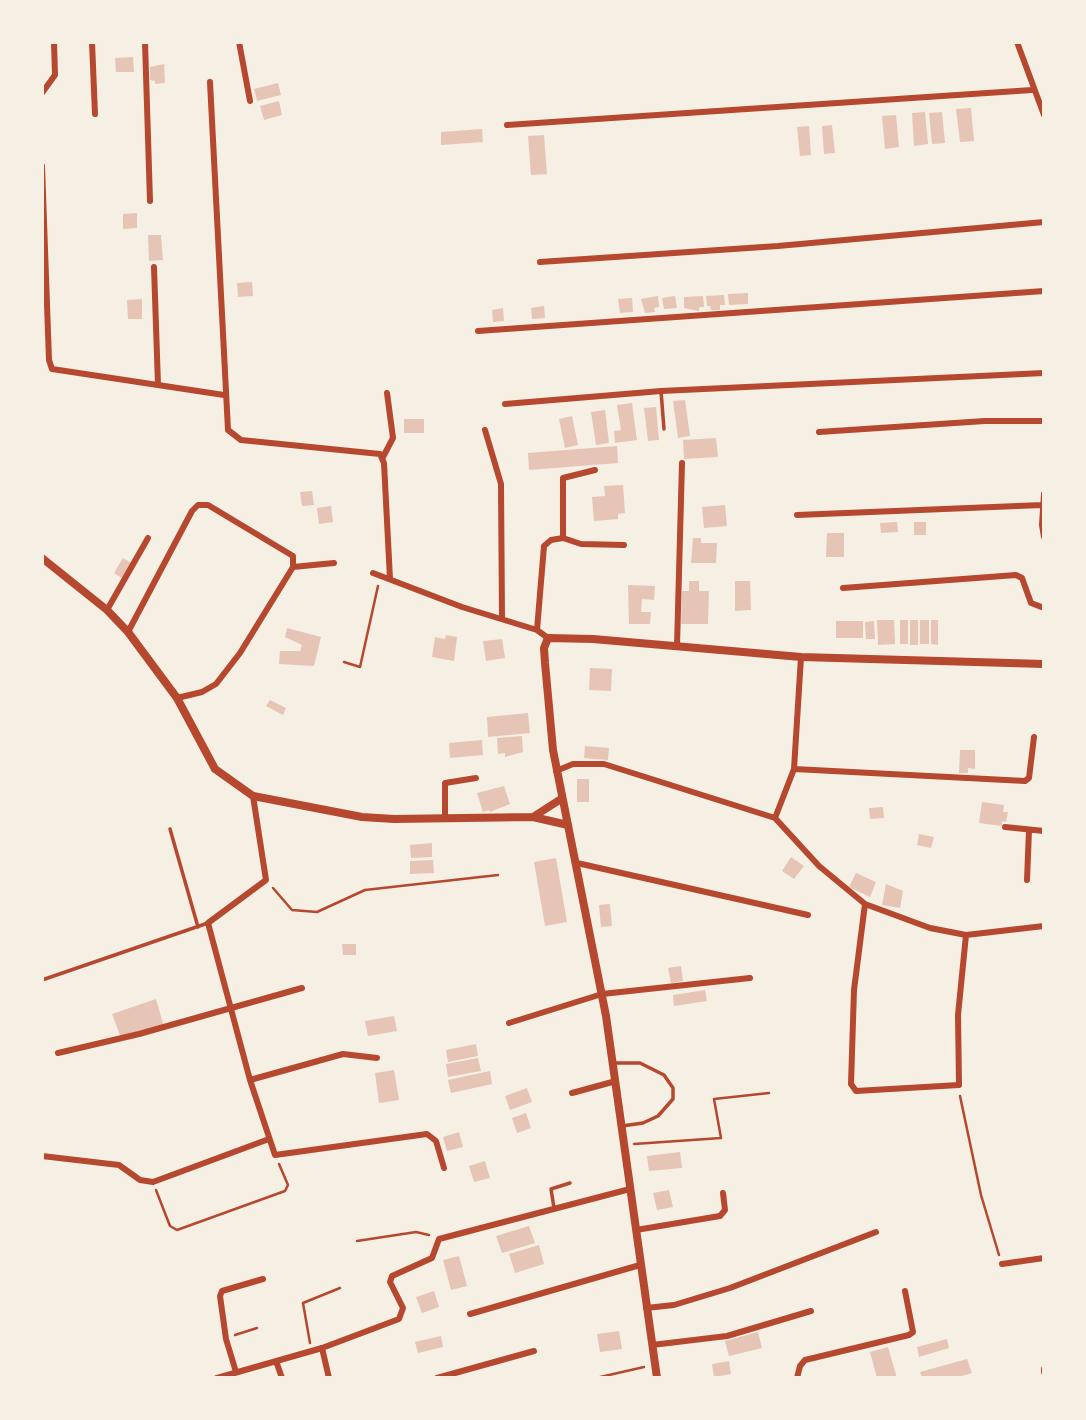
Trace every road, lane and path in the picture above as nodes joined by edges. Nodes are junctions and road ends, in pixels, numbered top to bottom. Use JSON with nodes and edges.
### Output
{"nodes":[{"id":1,"x":54,"y":42,"type":"edge"},
{"id":2,"x":92,"y":42,"type":"edge"},
{"id":3,"x":145,"y":42,"type":"edge"},
{"id":4,"x":239,"y":42,"type":"edge"},
{"id":5,"x":1017,"y":42,"type":"edge"},
{"id":6,"x":210,"y":82,"type":"dead end"},
{"id":7,"x":1032,"y":90,"type":"junction"},
{"id":8,"x":42,"y":93,"type":"edge"},
{"id":9,"x":1040,"y":99,"type":"edge"},
{"id":10,"x":250,"y":101,"type":"dead end"},
{"id":11,"x":95,"y":114,"type":"dead end"},
{"id":12,"x":1044,"y":115,"type":"edge"},
{"id":13,"x":507,"y":125,"type":"dead end"},
{"id":14,"x":42,"y":166,"type":"edge"},
{"id":15,"x":150,"y":201,"type":"dead end"},
{"id":16,"x":1044,"y":222,"type":"edge"},
{"id":17,"x":540,"y":262,"type":"dead end"},
{"id":18,"x":154,"y":267,"type":"dead end"},
{"id":19,"x":1044,"y":291,"type":"edge"},
{"id":20,"x":478,"y":331,"type":"dead end"},
{"id":21,"x":1044,"y":373,"type":"edge"},
{"id":22,"x":158,"y":385,"type":"junction"},
{"id":23,"x":662,"y":391,"type":"junction"},
{"id":24,"x":387,"y":393,"type":"dead end"},
{"id":25,"x":224,"y":395,"type":"junction"},
{"id":26,"x":505,"y":404,"type":"dead end"},
{"id":27,"x":1044,"y":421,"type":"edge"},
{"id":28,"x":664,"y":429,"type":"dead end"},
{"id":29,"x":485,"y":430,"type":"dead end"},
{"id":30,"x":819,"y":432,"type":"dead end"},
{"id":31,"x":383,"y":457,"type":"junction"},
{"id":32,"x":682,"y":463,"type":"dead end"},
{"id":33,"x":595,"y":470,"type":"dead end"},
{"id":34,"x":1044,"y":494,"type":"edge"},
{"id":35,"x":1042,"y":505,"type":"junction"},
{"id":36,"x":797,"y":515,"type":"dead end"},
{"id":37,"x":1044,"y":537,"type":"edge"},
{"id":38,"x":148,"y":538,"type":"dead end"},
{"id":39,"x":563,"y":538,"type":"junction"},
{"id":40,"x":624,"y":545,"type":"dead end"},
{"id":41,"x":42,"y":558,"type":"edge"},
{"id":42,"x":334,"y":563,"type":"dead end"},
{"id":43,"x":293,"y":567,"type":"junction"},
{"id":44,"x":377,"y":575,"type":"joint"},
{"id":45,"x":390,"y":579,"type":"junction"},
{"id":46,"x":843,"y":588,"type":"dead end"},
{"id":47,"x":1044,"y":608,"type":"edge"},
{"id":48,"x":107,"y":610,"type":"junction"},
{"id":49,"x":502,"y":618,"type":"junction"},
{"id":50,"x":537,"y":630,"type":"junction"},
{"id":51,"x":128,"y":632,"type":"junction"},
{"id":52,"x":548,"y":638,"type":"junction"},
{"id":53,"x":677,"y":646,"type":"junction"},
{"id":54,"x":801,"y":657,"type":"junction"},
{"id":55,"x":344,"y":662,"type":"dead end"},
{"id":56,"x":1044,"y":664,"type":"edge"},
{"id":57,"x":177,"y":698,"type":"junction"},
{"id":58,"x":1034,"y":737,"type":"dead end"},
{"id":59,"x":556,"y":769,"type":"junction"},
{"id":60,"x":794,"y":769,"type":"junction"},
{"id":61,"x":476,"y":778,"type":"dead end"},
{"id":62,"x":253,"y":796,"type":"junction"},
{"id":63,"x":561,"y":799,"type":"junction"},
{"id":64,"x":533,"y":817,"type":"junction"},
{"id":65,"x":775,"y":818,"type":"junction"},
{"id":66,"x":445,"y":819,"type":"junction"},
{"id":67,"x":568,"y":825,"type":"junction"},
{"id":68,"x":1004,"y":827,"type":"dead end"},
{"id":69,"x":170,"y":829,"type":"dead end"},
{"id":70,"x":1029,"y":830,"type":"junction"},
{"id":71,"x":1044,"y":831,"type":"edge"},
{"id":72,"x":577,"y":863,"type":"junction"},
{"id":73,"x":498,"y":875,"type":"dead end"},
{"id":74,"x":266,"y":880,"type":"junction"},
{"id":75,"x":1027,"y":880,"type":"dead end"},
{"id":76,"x":865,"y":904,"type":"junction"},
{"id":77,"x":808,"y":915,"type":"dead end"},
{"id":78,"x":208,"y":923,"type":"junction"},
{"id":79,"x":1044,"y":926,"type":"edge"},
{"id":80,"x":198,"y":927,"type":"junction"},
{"id":81,"x":966,"y":935,"type":"junction"},
{"id":82,"x":750,"y":978,"type":"dead end"},
{"id":83,"x":42,"y":981,"type":"edge"},
{"id":84,"x":302,"y":988,"type":"dead end"},
{"id":85,"x":602,"y":994,"type":"junction"},
{"id":86,"x":232,"y":1009,"type":"junction"},
{"id":87,"x":509,"y":1023,"type":"dead end"},
{"id":88,"x":58,"y":1053,"type":"dead end"},
{"id":89,"x":377,"y":1058,"type":"dead end"},
{"id":90,"x":613,"y":1063,"type":"junction"},
{"id":91,"x":250,"y":1080,"type":"junction"},
{"id":92,"x":616,"y":1081,"type":"junction"},
{"id":93,"x":959,"y":1085,"type":"junction"},
{"id":94,"x":572,"y":1093,"type":"dead end"},
{"id":95,"x":769,"y":1093,"type":"dead end"},
{"id":96,"x":621,"y":1126,"type":"junction"},
{"id":97,"x":269,"y":1139,"type":"junction"},
{"id":98,"x":624,"y":1144,"type":"junction"},
{"id":99,"x":275,"y":1155,"type":"junction"},
{"id":100,"x":42,"y":1156,"type":"edge"},
{"id":101,"x":444,"y":1168,"type":"dead end"},
{"id":102,"x":153,"y":1182,"type":"junction"},
{"id":103,"x":570,"y":1183,"type":"dead end"},
{"id":104,"x":630,"y":1189,"type":"junction"},
{"id":105,"x":723,"y":1193,"type":"dead end"},
{"id":106,"x":554,"y":1209,"type":"junction"},
{"id":107,"x":636,"y":1230,"type":"junction"},
{"id":108,"x":876,"y":1232,"type":"dead end"},
{"id":109,"x":439,"y":1239,"type":"junction"},
{"id":110,"x":357,"y":1241,"type":"dead end"},
{"id":111,"x":1044,"y":1258,"type":"edge"},
{"id":112,"x":1002,"y":1264,"type":"joint"},
{"id":113,"x":640,"y":1265,"type":"junction"},
{"id":114,"x":263,"y":1279,"type":"dead end"},
{"id":115,"x":340,"y":1288,"type":"dead end"},
{"id":116,"x":905,"y":1291,"type":"dead end"},
{"id":117,"x":646,"y":1308,"type":"junction"},
{"id":118,"x":811,"y":1311,"type":"dead end"},
{"id":119,"x":470,"y":1314,"type":"dead end"},
{"id":120,"x":257,"y":1328,"type":"dead end"},
{"id":121,"x":226,"y":1339,"type":"junction"},
{"id":122,"x":652,"y":1345,"type":"junction"},
{"id":123,"x":323,"y":1349,"type":"junction"},
{"id":124,"x":312,"y":1351,"type":"junction"},
{"id":125,"x":534,"y":1351,"type":"dead end"},
{"id":126,"x":276,"y":1361,"type":"junction"},
{"id":127,"x":655,"y":1364,"type":"junction"},
{"id":128,"x":236,"y":1372,"type":"junction"},
{"id":129,"x":217,"y":1378,"type":"edge"},
{"id":130,"x":282,"y":1378,"type":"edge"},
{"id":131,"x":330,"y":1378,"type":"edge"},
{"id":132,"x":437,"y":1378,"type":"edge"},
{"id":133,"x":596,"y":1378,"type":"edge"},
{"id":134,"x":657,"y":1378,"type":"edge"},
{"id":135,"x":797,"y":1378,"type":"edge"}],
"edges":[{"from":1,"to":8,"type":"street"},
{"from":2,"to":11,"type":"street"},
{"from":3,"to":15,"type":"street"},
{"from":4,"to":10,"type":"street"},
{"from":5,"to":7,"type":"street"},
{"from":6,"to":25,"type":"street"},
{"from":7,"to":9,"type":"street"},
{"from":7,"to":13,"type":"street"},
{"from":9,"to":12,"type":"street"},
{"from":14,"to":22,"type":"street"},
{"from":16,"to":17,"type":"street"},
{"from":18,"to":22,"type":"street"},
{"from":19,"to":20,"type":"street"},
{"from":21,"to":23,"type":"street"},
{"from":22,"to":25,"type":"street"},
{"from":23,"to":26,"type":"street"},
{"from":23,"to":28,"type":"lane"},
{"from":24,"to":31,"type":"street"},
{"from":25,"to":31,"type":"street"},
{"from":27,"to":30,"type":"street"},
{"from":29,"to":49,"type":"street"},
{"from":31,"to":45,"type":"street"},
{"from":32,"to":53,"type":"street"},
{"from":33,"to":39,"type":"street"},
{"from":34,"to":35,"type":"street"},
{"from":35,"to":36,"type":"street"},
{"from":35,"to":37,"type":"street"},
{"from":38,"to":48,"type":"street"},
{"from":39,"to":40,"type":"street"},
{"from":39,"to":50,"type":"street"},
{"from":41,"to":48,"type":"street"},
{"from":42,"to":43,"type":"street"},
{"from":43,"to":51,"type":"street"},
{"from":43,"to":57,"type":"street"},
{"from":44,"to":45,"type":"street"},
{"from":44,"to":55,"type":"path"},
{"from":45,"to":49,"type":"street"},
{"from":46,"to":47,"type":"street"},
{"from":48,"to":51,"type":"street"},
{"from":49,"to":50,"type":"street"},
{"from":50,"to":52,"type":"street"},
{"from":51,"to":57,"type":"street"},
{"from":52,"to":53,"type":"street"},
{"from":52,"to":59,"type":"street"},
{"from":53,"to":54,"type":"street"},
{"from":54,"to":56,"type":"street"},
{"from":54,"to":60,"type":"street"},
{"from":57,"to":62,"type":"street"},
{"from":58,"to":60,"type":"street"},
{"from":59,"to":63,"type":"street"},
{"from":59,"to":65,"type":"street"},
{"from":60,"to":65,"type":"street"},
{"from":61,"to":66,"type":"street"},
{"from":62,"to":66,"type":"street"},
{"from":62,"to":74,"type":"street"},
{"from":63,"to":64,"type":"street"},
{"from":63,"to":67,"type":"street"},
{"from":64,"to":66,"type":"street"},
{"from":64,"to":67,"type":"street"},
{"from":65,"to":76,"type":"street"},
{"from":67,"to":72,"type":"street"},
{"from":68,"to":70,"type":"street"},
{"from":69,"to":80,"type":"lane"},
{"from":70,"to":71,"type":"street"},
{"from":70,"to":75,"type":"street"},
{"from":72,"to":77,"type":"street"},
{"from":72,"to":85,"type":"street"},
{"from":73,"to":74,"type":"path"},
{"from":74,"to":78,"type":"street"},
{"from":76,"to":81,"type":"street"},
{"from":76,"to":93,"type":"street"},
{"from":78,"to":80,"type":"lane"},
{"from":78,"to":86,"type":"street"},
{"from":79,"to":81,"type":"street"},
{"from":80,"to":83,"type":"lane"},
{"from":81,"to":93,"type":"street"},
{"from":82,"to":85,"type":"street"},
{"from":84,"to":86,"type":"street"},
{"from":85,"to":87,"type":"street"},
{"from":85,"to":90,"type":"street"},
{"from":86,"to":88,"type":"street"},
{"from":86,"to":91,"type":"street"},
{"from":89,"to":91,"type":"street"},
{"from":90,"to":92,"type":"street"},
{"from":90,"to":96,"type":"lane"},
{"from":91,"to":97,"type":"street"},
{"from":92,"to":94,"type":"street"},
{"from":92,"to":96,"type":"street"},
{"from":93,"to":112,"type":"path"},
{"from":95,"to":98,"type":"path"},
{"from":96,"to":98,"type":"street"},
{"from":97,"to":99,"type":"street"},
{"from":97,"to":102,"type":"street"},
{"from":98,"to":104,"type":"street"},
{"from":99,"to":101,"type":"street"},
{"from":99,"to":102,"type":"path"},
{"from":100,"to":102,"type":"street"},
{"from":103,"to":106,"type":"lane"},
{"from":104,"to":106,"type":"street"},
{"from":104,"to":107,"type":"street"},
{"from":105,"to":107,"type":"street"},
{"from":106,"to":109,"type":"street"},
{"from":107,"to":113,"type":"street"},
{"from":108,"to":117,"type":"street"},
{"from":109,"to":110,"type":"path"},
{"from":109,"to":123,"type":"street"},
{"from":111,"to":112,"type":"street"},
{"from":113,"to":117,"type":"street"},
{"from":113,"to":119,"type":"street"},
{"from":114,"to":121,"type":"street"},
{"from":115,"to":124,"type":"path"},
{"from":116,"to":135,"type":"street"},
{"from":117,"to":122,"type":"street"},
{"from":118,"to":122,"type":"street"},
{"from":120,"to":121,"type":"path"},
{"from":121,"to":128,"type":"street"},
{"from":122,"to":127,"type":"street"},
{"from":123,"to":124,"type":"street"},
{"from":123,"to":131,"type":"street"},
{"from":124,"to":126,"type":"street"},
{"from":125,"to":132,"type":"street"},
{"from":126,"to":128,"type":"street"},
{"from":126,"to":130,"type":"street"},
{"from":127,"to":133,"type":"path"},
{"from":127,"to":134,"type":"street"},
{"from":128,"to":129,"type":"street"}]}
